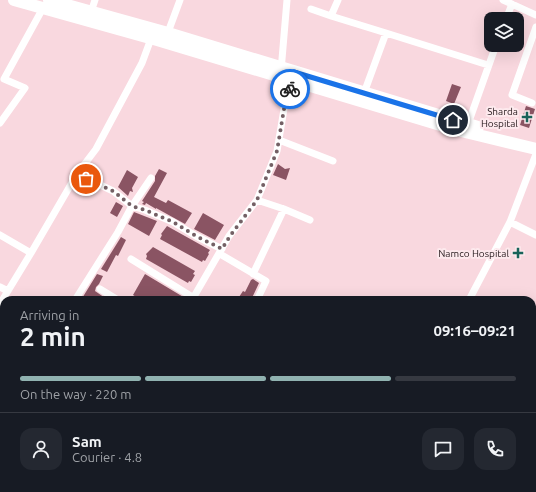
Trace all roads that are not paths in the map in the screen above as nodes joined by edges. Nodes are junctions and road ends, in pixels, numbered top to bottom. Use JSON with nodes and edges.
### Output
{"nodes":[{"id":1,"x":14,"y":0,"type":"edge"},
{"id":2,"x":180,"y":0,"type":"edge"},
{"id":3,"x":287,"y":0,"type":"edge"},
{"id":4,"x":338,"y":0,"type":"edge"},
{"id":5,"x":503,"y":0,"type":"edge"},
{"id":6,"x":46,"y":4,"type":"edge"},
{"id":7,"x":512,"y":4,"type":"junction"},
{"id":8,"x":311,"y":9,"type":"dead end"},
{"id":9,"x":91,"y":11,"type":"edge"},
{"id":10,"x":509,"y":12,"type":"edge"},
{"id":11,"x":536,"y":14,"type":"edge"},
{"id":12,"x":331,"y":16,"type":"junction"},
{"id":13,"x":536,"y":28,"type":"edge"},
{"id":14,"x":153,"y":34,"type":"junction"},
{"id":15,"x":386,"y":34,"type":"junction"},
{"id":16,"x":166,"y":38,"type":"junction"},
{"id":17,"x":493,"y":52,"type":"edge"},
{"id":18,"x":488,"y":65,"type":"junction"},
{"id":19,"x":281,"y":72,"type":"junction"},
{"id":20,"x":293,"y":76,"type":"junction"},
{"id":21,"x":364,"y":93,"type":"junction"},
{"id":22,"x":532,"y":103,"type":"dead end"},
{"id":23,"x":0,"y":123,"type":"edge"},
{"id":24,"x":468,"y":124,"type":"junction"},
{"id":25,"x":496,"y":135,"type":"junction"},
{"id":26,"x":279,"y":140,"type":"junction"},
{"id":27,"x":536,"y":141,"type":"edge"},
{"id":28,"x":536,"y":149,"type":"edge"},
{"id":29,"x":536,"y":154,"type":"edge"},
{"id":30,"x":333,"y":161,"type":"dead end"},
{"id":31,"x":77,"y":174,"type":"junction"},
{"id":32,"x":151,"y":178,"type":"dead end"},
{"id":33,"x":257,"y":200,"type":"junction"},
{"id":34,"x":132,"y":206,"type":"junction"},
{"id":35,"x":284,"y":209,"type":"junction"},
{"id":36,"x":310,"y":220,"type":"dead end"},
{"id":37,"x":510,"y":222,"type":"junction"},
{"id":38,"x":0,"y":235,"type":"edge"},
{"id":39,"x":536,"y":235,"type":"edge"},
{"id":40,"x":221,"y":252,"type":"junction"},
{"id":41,"x":31,"y":253,"type":"junction"},
{"id":42,"x":131,"y":260,"type":"dead end"},
{"id":43,"x":253,"y":274,"type":"junction"},
{"id":44,"x":0,"y":287,"type":"edge"},
{"id":45,"x":100,"y":288,"type":"dead end"},
{"id":46,"x":8,"y":291,"type":"junction"},
{"id":47,"x":5,"y":296,"type":"edge"},
{"id":48,"x":78,"y":296,"type":"edge"},
{"id":49,"x":112,"y":296,"type":"edge"},
{"id":50,"x":188,"y":296,"type":"edge"},
{"id":51,"x":195,"y":296,"type":"edge"},
{"id":52,"x":259,"y":296,"type":"edge"},
{"id":53,"x":471,"y":296,"type":"edge"}],
"edges":[{"from":1,"to":6,"type":"highway"},
{"from":2,"to":16,"type":"street"},
{"from":3,"to":19,"type":"street"},
{"from":4,"to":12,"type":"street"},
{"from":5,"to":7,"type":"street"},
{"from":6,"to":9,"type":"highway"},
{"from":6,"to":23,"type":"street"},
{"from":7,"to":10,"type":"street"},
{"from":7,"to":11,"type":"street"},
{"from":8,"to":12,"type":"street"},
{"from":9,"to":14,"type":"highway"},
{"from":12,"to":15,"type":"street"},
{"from":13,"to":22,"type":"street"},
{"from":14,"to":16,"type":"highway"},
{"from":14,"to":31,"type":"street"},
{"from":15,"to":18,"type":"street"},
{"from":15,"to":21,"type":"street"},
{"from":16,"to":19,"type":"highway"},
{"from":17,"to":18,"type":"street"},
{"from":18,"to":24,"type":"street"},
{"from":19,"to":20,"type":"highway"},
{"from":20,"to":21,"type":"highway"},
{"from":20,"to":25,"type":"highway"},
{"from":20,"to":26,"type":"street"},
{"from":21,"to":24,"type":"highway"},
{"from":24,"to":25,"type":"highway"},
{"from":25,"to":27,"type":"highway"},
{"from":25,"to":28,"type":"highway"},
{"from":26,"to":30,"type":"street"},
{"from":26,"to":33,"type":"street"},
{"from":29,"to":37,"type":"street"},
{"from":31,"to":34,"type":"street"},
{"from":31,"to":41,"type":"street"},
{"from":32,"to":34,"type":"street"},
{"from":33,"to":35,"type":"street"},
{"from":33,"to":40,"type":"street"},
{"from":34,"to":40,"type":"street"},
{"from":34,"to":48,"type":"street"},
{"from":35,"to":36,"type":"street"},
{"from":35,"to":43,"type":"street"},
{"from":37,"to":39,"type":"street"},
{"from":37,"to":53,"type":"street"},
{"from":38,"to":41,"type":"street"},
{"from":40,"to":43,"type":"street"},
{"from":40,"to":51,"type":"street"},
{"from":41,"to":46,"type":"street"},
{"from":42,"to":50,"type":"street"},
{"from":43,"to":52,"type":"street"},
{"from":44,"to":46,"type":"street"},
{"from":45,"to":49,"type":"street"},
{"from":46,"to":47,"type":"street"}]}
